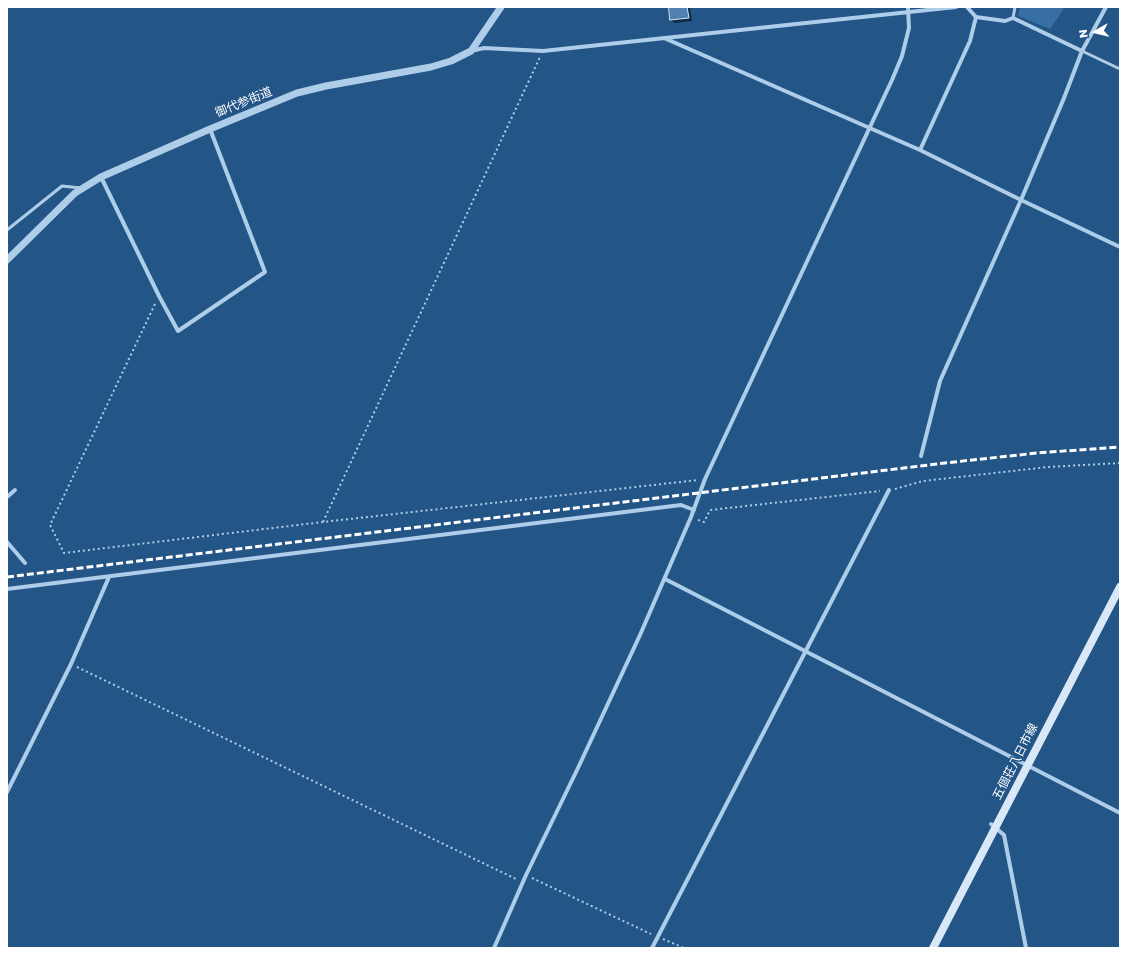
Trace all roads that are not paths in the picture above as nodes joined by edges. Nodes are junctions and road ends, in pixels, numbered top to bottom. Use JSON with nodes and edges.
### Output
{"nodes":[{"id":1,"x":501,"y":7,"type":"edge"},
{"id":2,"x":956,"y":7,"type":"edge"},
{"id":3,"x":967,"y":7,"type":"edge"},
{"id":4,"x":1016,"y":7,"type":"edge"},
{"id":5,"x":1106,"y":7,"type":"edge"},
{"id":6,"x":908,"y":9,"type":"edge"},
{"id":7,"x":976,"y":17,"type":"junction"},
{"id":8,"x":1013,"y":18,"type":"junction"},
{"id":9,"x":664,"y":38,"type":"junction"},
{"id":10,"x":471,"y":51,"type":"junction"},
{"id":11,"x":1082,"y":51,"type":"junction"},
{"id":12,"x":1120,"y":69,"type":"edge"},
{"id":13,"x":210,"y":129,"type":"junction"},
{"id":14,"x":870,"y":129,"type":"junction"},
{"id":15,"x":920,"y":150,"type":"junction"},
{"id":16,"x":102,"y":177,"type":"junction"},
{"id":17,"x":82,"y":189,"type":"junction"},
{"id":18,"x":1021,"y":200,"type":"junction"},
{"id":19,"x":7,"y":230,"type":"edge"},
{"id":20,"x":1120,"y":247,"type":"edge"},
{"id":21,"x":7,"y":260,"type":"edge"},
{"id":22,"x":921,"y":456,"type":"dead end"},
{"id":23,"x":15,"y":490,"type":"dead end"},
{"id":24,"x":889,"y":490,"type":"road end"},
{"id":25,"x":7,"y":496,"type":"edge"},
{"id":26,"x":694,"y":510,"type":"junction"},
{"id":27,"x":7,"y":542,"type":"edge"},
{"id":28,"x":25,"y":563,"type":"dead end"},
{"id":29,"x":110,"y":577,"type":"junction"},
{"id":30,"x":665,"y":579,"type":"junction"},
{"id":31,"x":1120,"y":586,"type":"edge"},
{"id":32,"x":7,"y":589,"type":"edge"},
{"id":33,"x":806,"y":651,"type":"junction"},
{"id":34,"x":1027,"y":765,"type":"junction"},
{"id":35,"x":7,"y":792,"type":"edge"},
{"id":36,"x":1120,"y":813,"type":"edge"},
{"id":37,"x":993,"y":826,"type":"junction"},
{"id":38,"x":494,"y":948,"type":"edge"},
{"id":39,"x":652,"y":948,"type":"edge"},
{"id":40,"x":933,"y":948,"type":"edge"},
{"id":41,"x":1026,"y":948,"type":"edge"}],
"edges":[{"from":1,"to":10,"type":"street","name":"御代参街道"},
{"from":2,"to":6,"type":"street"},
{"from":3,"to":7,"type":"street"},
{"from":4,"to":8,"type":"lane"},
{"from":5,"to":11,"type":"street"},
{"from":6,"to":9,"type":"street"},
{"from":6,"to":14,"type":"street"},
{"from":7,"to":8,"type":"street"},
{"from":7,"to":15,"type":"street"},
{"from":8,"to":11,"type":"street"},
{"from":9,"to":10,"type":"street"},
{"from":9,"to":14,"type":"street"},
{"from":10,"to":13,"type":"street","name":"御代参街道"},
{"from":11,"to":12,"type":"lane"},
{"from":11,"to":18,"type":"street"},
{"from":13,"to":16,"type":"street","name":"御代参街道"},
{"from":13,"to":16,"type":"street"},
{"from":14,"to":15,"type":"street"},
{"from":14,"to":26,"type":"street"},
{"from":15,"to":18,"type":"street"},
{"from":16,"to":17,"type":"street","name":"御代参街道"},
{"from":17,"to":19,"type":"lane"},
{"from":17,"to":21,"type":"street","name":"御代参街道"},
{"from":18,"to":20,"type":"street"},
{"from":18,"to":22,"type":"street"},
{"from":23,"to":25,"type":"street"},
{"from":24,"to":33,"type":"street"},
{"from":26,"to":29,"type":"street"},
{"from":26,"to":30,"type":"street"},
{"from":27,"to":28,"type":"street"},
{"from":29,"to":32,"type":"street"},
{"from":29,"to":35,"type":"street"},
{"from":30,"to":33,"type":"street"},
{"from":30,"to":38,"type":"street"},
{"from":31,"to":34,"type":"main road","name":"五個荘八日市線"},
{"from":33,"to":34,"type":"street"},
{"from":33,"to":39,"type":"street"},
{"from":34,"to":36,"type":"street"},
{"from":34,"to":37,"type":"main road","name":"五個荘八日市線"},
{"from":37,"to":40,"type":"main road","name":"五個荘八日市線"},
{"from":37,"to":41,"type":"street"}]}
